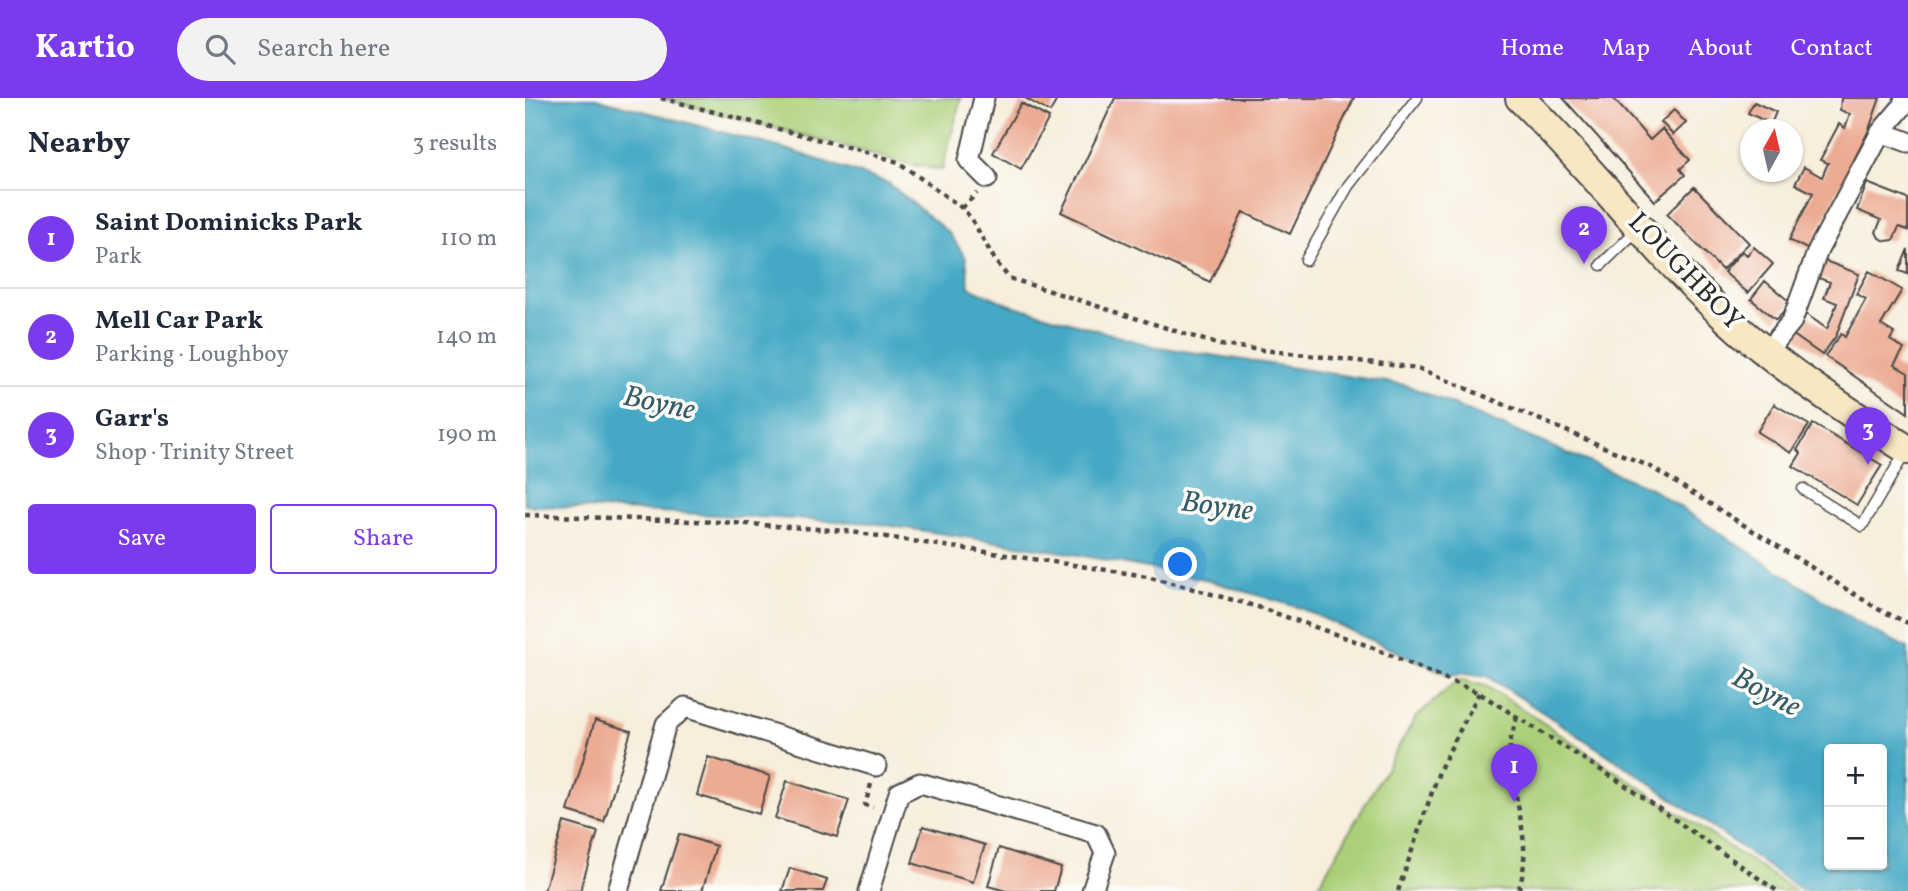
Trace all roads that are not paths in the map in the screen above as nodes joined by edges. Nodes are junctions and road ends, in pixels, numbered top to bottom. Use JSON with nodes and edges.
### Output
{"nodes":[{"id":1,"x":984,"y":98,"type":"edge"},
{"id":2,"x":1417,"y":98,"type":"edge"},
{"id":3,"x":1520,"y":98,"type":"edge"},
{"id":4,"x":1905,"y":98,"type":"edge"},
{"id":5,"x":1881,"y":132,"type":"junction"},
{"id":6,"x":1908,"y":142,"type":"edge"},
{"id":7,"x":987,"y":178,"type":"dead end"},
{"id":8,"x":1640,"y":227,"type":"junction"},
{"id":9,"x":1306,"y":260,"type":"dead end"},
{"id":10,"x":1601,"y":265,"type":"dead end"},
{"id":11,"x":1767,"y":352,"type":"junction"},
{"id":12,"x":1907,"y":450,"type":"edge"},
{"id":13,"x":1803,"y":489,"type":"dead end"},
{"id":14,"x":876,"y":766,"type":"dead end"},
{"id":15,"x":618,"y":891,"type":"edge"},
{"id":16,"x":869,"y":891,"type":"edge"},
{"id":17,"x":1092,"y":891,"type":"edge"}],
"edges":[{"from":1,"to":7,"type":"street"},
{"from":2,"to":9,"type":"lane"},
{"from":3,"to":8,"type":"main road","name":"LOUGHBOY"},
{"from":4,"to":5,"type":"street"},
{"from":5,"to":6,"type":"street"},
{"from":5,"to":11,"type":"street"},
{"from":8,"to":10,"type":"lane"},
{"from":8,"to":11,"type":"main road","name":"LOUGHBOY"},
{"from":11,"to":12,"type":"main road","name":"LOUGHBOY"},
{"from":12,"to":13,"type":"lane"},
{"from":14,"to":15,"type":"street"},
{"from":16,"to":17,"type":"street"}]}
